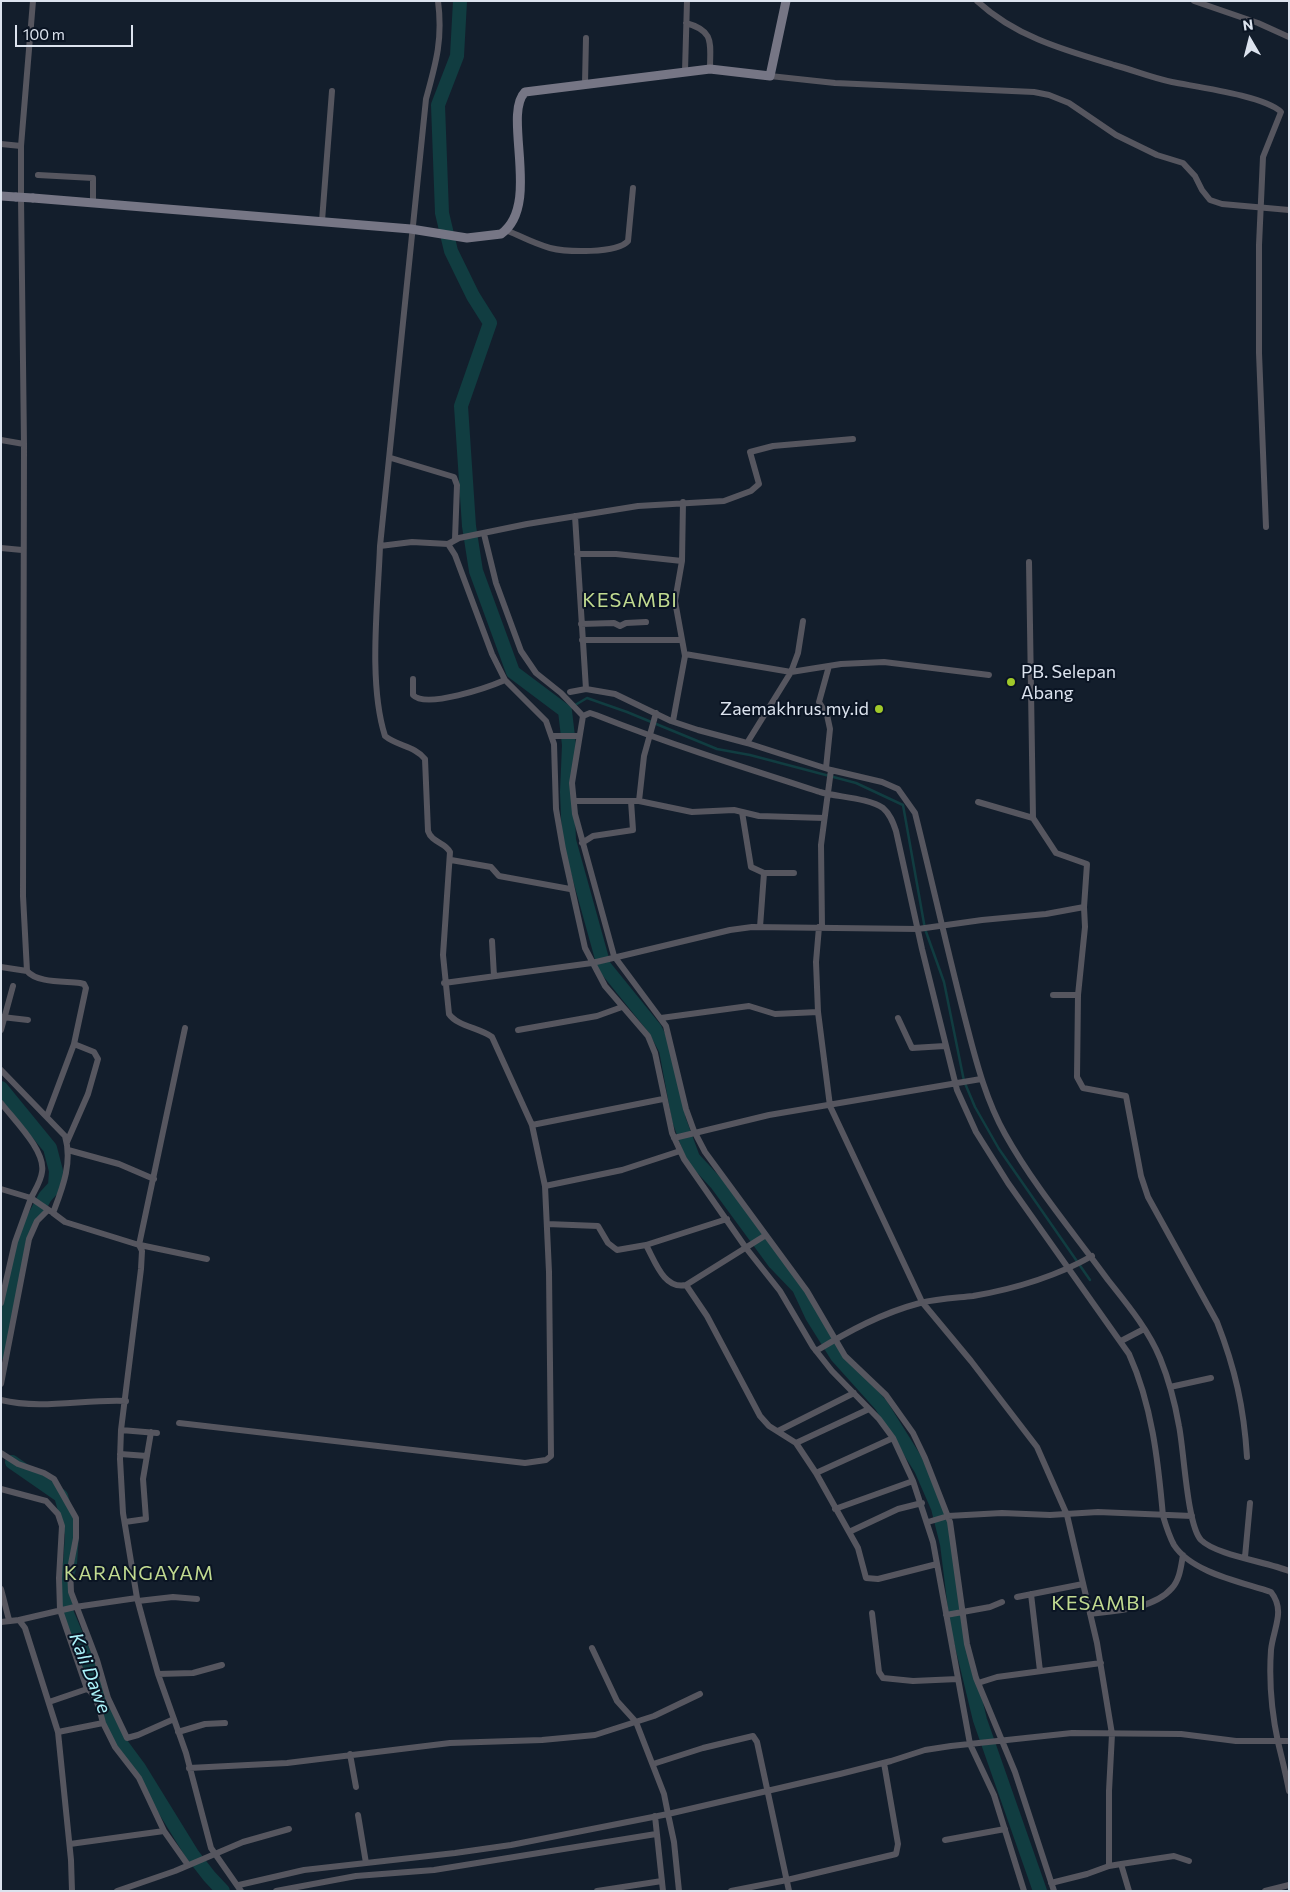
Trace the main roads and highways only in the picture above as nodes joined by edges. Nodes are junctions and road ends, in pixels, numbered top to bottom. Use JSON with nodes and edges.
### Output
{"nodes":[{"id":1,"x":786,"y":1,"type":"edge"},
{"id":2,"x":1,"y":196,"type":"edge"}],
"edges":[{"from":1,"to":2,"type":"main road","bridge":true}]}
